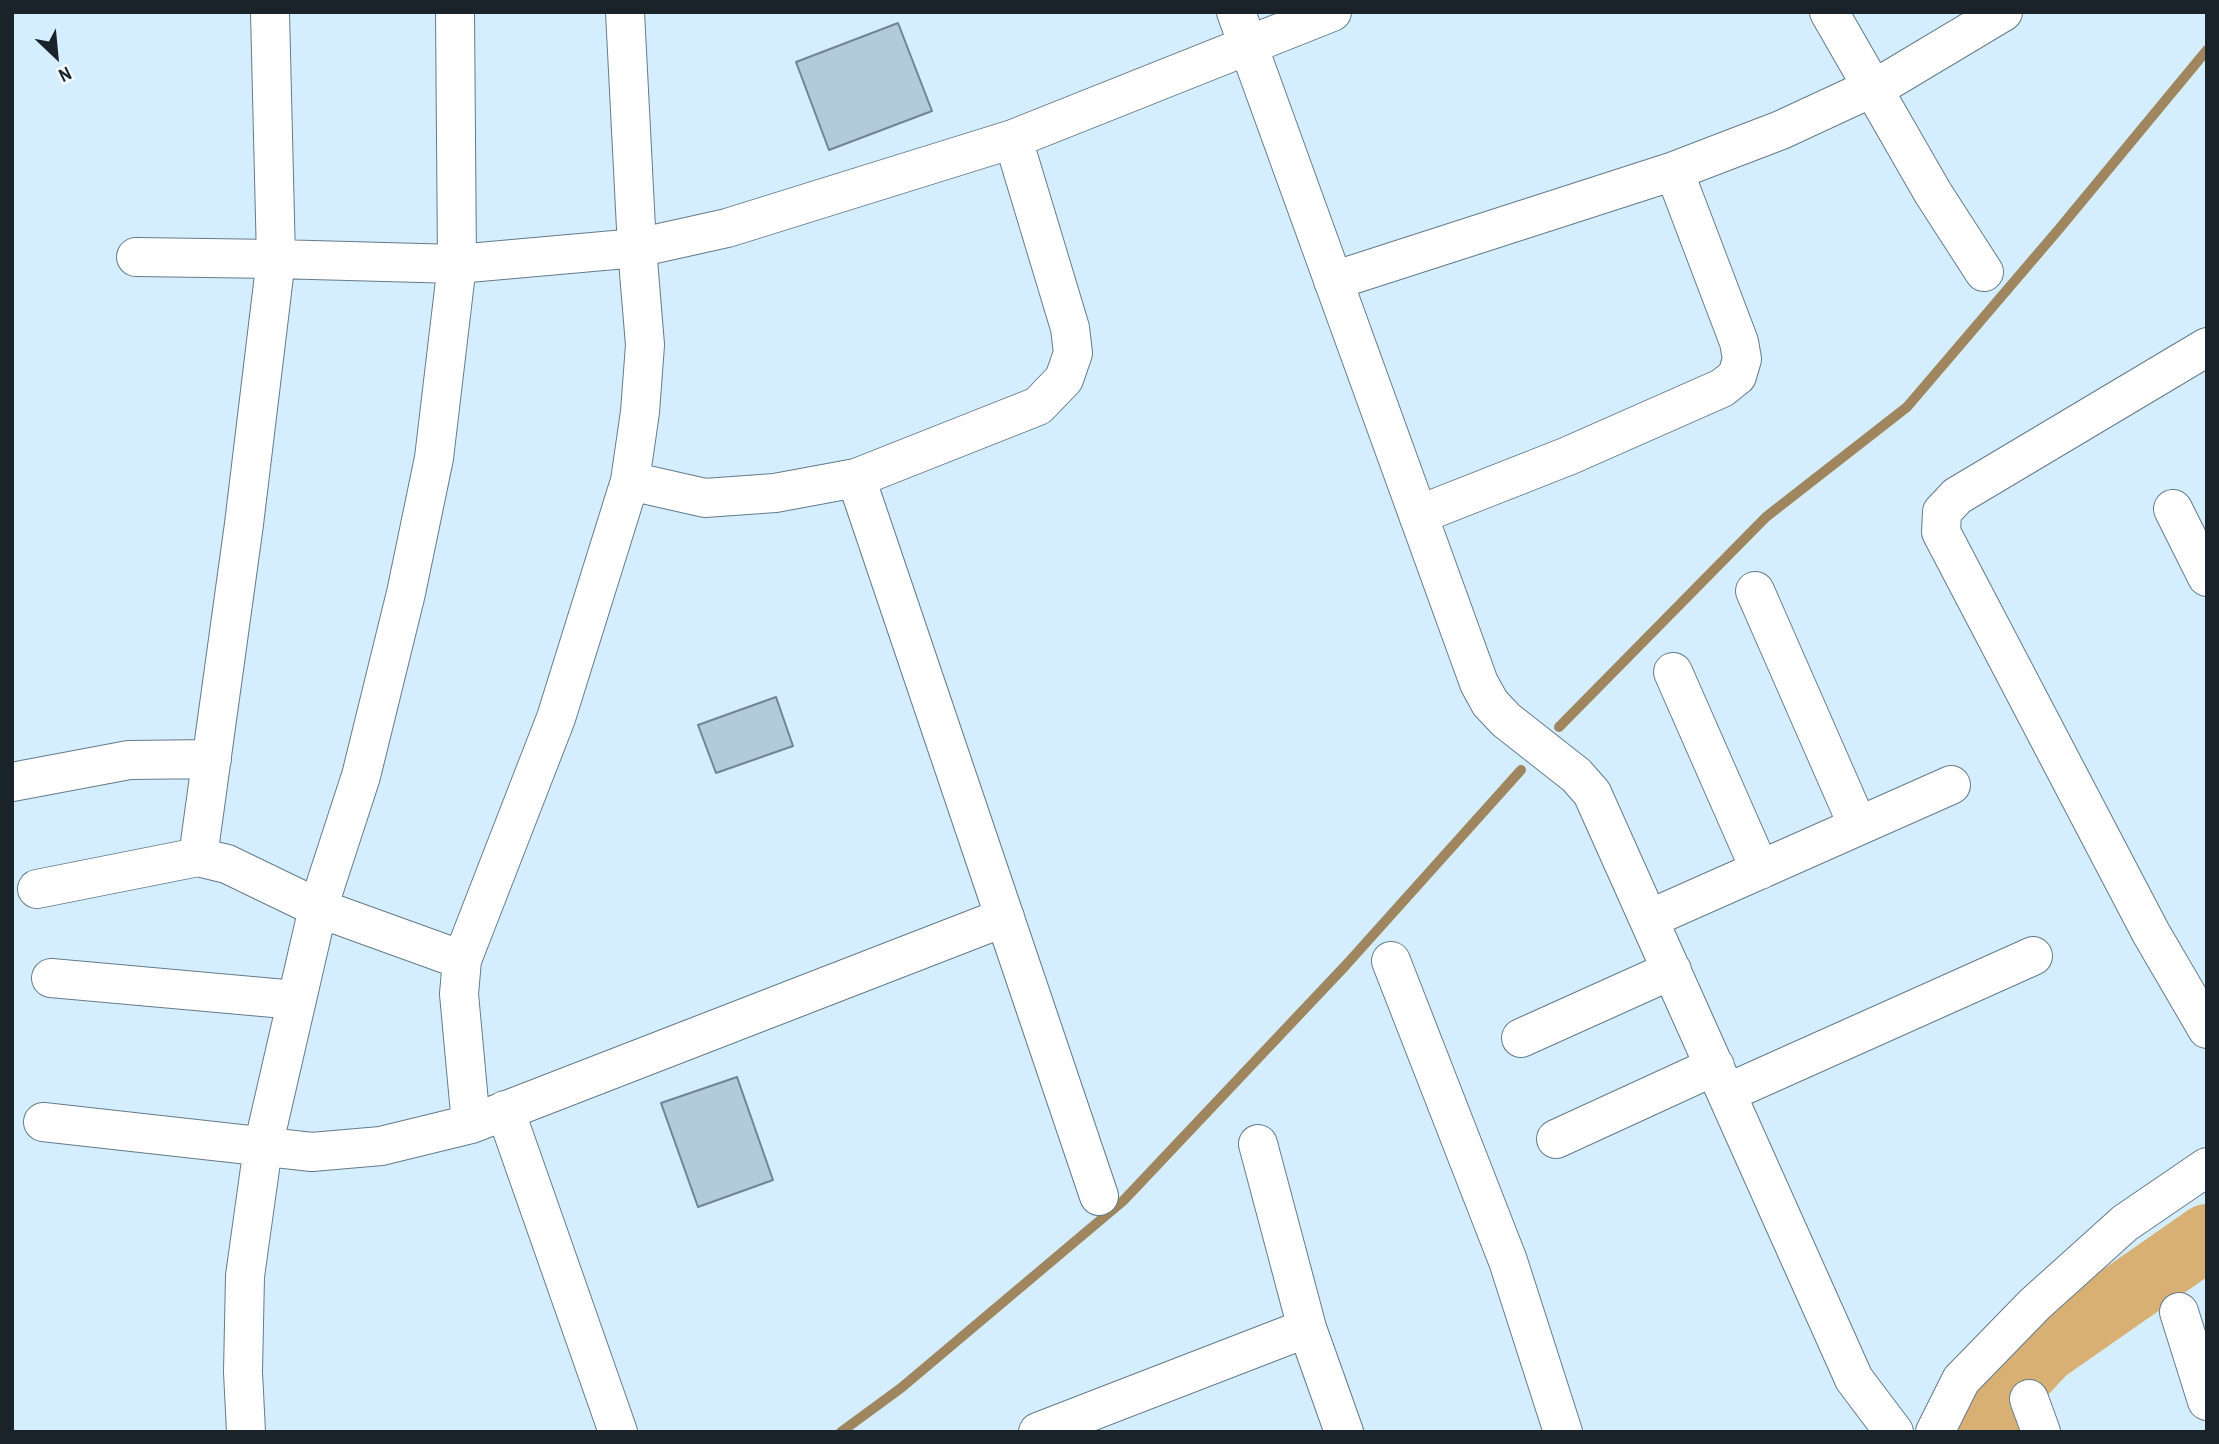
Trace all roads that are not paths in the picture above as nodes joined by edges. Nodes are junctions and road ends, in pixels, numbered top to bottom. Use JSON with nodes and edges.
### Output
{"nodes":[{"id":1,"x":271,"y":12,"type":"edge"},
{"id":2,"x":455,"y":12,"type":"edge"},
{"id":3,"x":625,"y":12,"type":"edge"},
{"id":4,"x":1332,"y":12,"type":"edge"},
{"id":5,"x":1829,"y":12,"type":"edge"},
{"id":6,"x":2003,"y":12,"type":"edge"},
{"id":7,"x":1241,"y":28,"type":"edge"},
{"id":8,"x":1872,"y":88,"type":"junction"},
{"id":9,"x":1013,"y":139,"type":"junction"},
{"id":10,"x":1674,"y":171,"type":"junction"},
{"id":11,"x":637,"y":248,"type":"junction"},
{"id":12,"x":136,"y":257,"type":"dead end"},
{"id":13,"x":276,"y":259,"type":"junction"},
{"id":14,"x":457,"y":264,"type":"junction"},
{"id":15,"x":1984,"y":272,"type":"dead end"},
{"id":16,"x":1333,"y":281,"type":"junction"},
{"id":17,"x":2207,"y":347,"type":"edge"},
{"id":18,"x":856,"y":478,"type":"junction"},
{"id":19,"x":630,"y":481,"type":"junction"},
{"id":20,"x":2173,"y":509,"type":"dead end"},
{"id":21,"x":1418,"y":514,"type":"junction"},
{"id":22,"x":2207,"y":577,"type":"edge"},
{"id":23,"x":1755,"y":591,"type":"dead end"},
{"id":24,"x":1673,"y":672,"type":"dead end"},
{"id":25,"x":212,"y":759,"type":"junction"},
{"id":26,"x":12,"y":782,"type":"edge"},
{"id":27,"x":1951,"y":785,"type":"dead end"},
{"id":28,"x":1858,"y":826,"type":"junction"},
{"id":29,"x":198,"y":857,"type":"junction"},
{"id":30,"x":1760,"y":870,"type":"junction"},
{"id":31,"x":37,"y":888,"type":"dead end"},
{"id":32,"x":318,"y":908,"type":"junction"},
{"id":33,"x":1005,"y":917,"type":"junction"},
{"id":34,"x":1649,"y":919,"type":"junction"},
{"id":35,"x":2033,"y":956,"type":"dead end"},
{"id":36,"x":461,"y":960,"type":"junction"},
{"id":37,"x":1391,"y":961,"type":"dead end"},
{"id":38,"x":1672,"y":970,"type":"junction"},
{"id":39,"x":51,"y":978,"type":"dead end"},
{"id":40,"x":296,"y":1000,"type":"junction"},
{"id":41,"x":2207,"y":1029,"type":"edge"},
{"id":42,"x":1521,"y":1038,"type":"dead end"},
{"id":43,"x":1721,"y":1080,"type":"junction"},
{"id":44,"x":488,"y":1117,"type":"junction"},
{"id":45,"x":43,"y":1122,"type":"dead end"},
{"id":46,"x":1556,"y":1139,"type":"dead end"},
{"id":47,"x":1258,"y":1144,"type":"dead end"},
{"id":48,"x":263,"y":1147,"type":"junction"},
{"id":49,"x":2207,"y":1167,"type":"edge"},
{"id":50,"x":1099,"y":1196,"type":"dead end"},
{"id":51,"x":2179,"y":1312,"type":"dead end"},
{"id":52,"x":1307,"y":1328,"type":"junction"},
{"id":53,"x":2207,"y":1401,"type":"edge"},
{"id":54,"x":1893,"y":1431,"type":"edge"},
{"id":55,"x":246,"y":1432,"type":"edge"},
{"id":56,"x":618,"y":1432,"type":"edge"},
{"id":57,"x":1038,"y":1432,"type":"edge"},
{"id":58,"x":1344,"y":1432,"type":"edge"},
{"id":59,"x":1563,"y":1432,"type":"edge"},
{"id":60,"x":1935,"y":1432,"type":"edge"}],
"edges":[{"from":1,"to":13,"type":"street"},
{"from":2,"to":14,"type":"street"},
{"from":3,"to":11,"type":"street"},
{"from":4,"to":7,"type":"street"},
{"from":5,"to":8,"type":"street"},
{"from":6,"to":8,"type":"street"},
{"from":7,"to":9,"type":"street"},
{"from":7,"to":16,"type":"street"},
{"from":8,"to":10,"type":"street"},
{"from":8,"to":15,"type":"street"},
{"from":9,"to":11,"type":"street"},
{"from":9,"to":18,"type":"street"},
{"from":10,"to":16,"type":"street"},
{"from":10,"to":21,"type":"street"},
{"from":11,"to":14,"type":"street"},
{"from":11,"to":19,"type":"street"},
{"from":12,"to":13,"type":"street"},
{"from":13,"to":14,"type":"street"},
{"from":13,"to":25,"type":"street"},
{"from":14,"to":32,"type":"street"},
{"from":16,"to":21,"type":"street"},
{"from":17,"to":41,"type":"street"},
{"from":18,"to":19,"type":"street"},
{"from":18,"to":33,"type":"street"},
{"from":19,"to":36,"type":"street"},
{"from":20,"to":22,"type":"street"},
{"from":21,"to":34,"type":"street"},
{"from":23,"to":28,"type":"street"},
{"from":24,"to":30,"type":"street"},
{"from":25,"to":26,"type":"street"},
{"from":25,"to":29,"type":"street"},
{"from":27,"to":28,"type":"street"},
{"from":28,"to":30,"type":"street"},
{"from":29,"to":31,"type":"street"},
{"from":29,"to":32,"type":"street"},
{"from":30,"to":34,"type":"street"},
{"from":32,"to":36,"type":"street"},
{"from":32,"to":40,"type":"street"},
{"from":33,"to":44,"type":"street"},
{"from":33,"to":50,"type":"street"},
{"from":34,"to":38,"type":"street"},
{"from":35,"to":43,"type":"street"},
{"from":36,"to":44,"type":"street"},
{"from":37,"to":59,"type":"street"},
{"from":38,"to":42,"type":"street"},
{"from":38,"to":43,"type":"street"},
{"from":39,"to":40,"type":"street"},
{"from":40,"to":48,"type":"street"},
{"from":43,"to":46,"type":"street"},
{"from":43,"to":54,"type":"street"},
{"from":44,"to":48,"type":"street"},
{"from":44,"to":56,"type":"street"},
{"from":45,"to":48,"type":"street"},
{"from":47,"to":52,"type":"street"},
{"from":48,"to":55,"type":"street"},
{"from":49,"to":60,"type":"street"},
{"from":51,"to":53,"type":"street"},
{"from":52,"to":57,"type":"street"},
{"from":52,"to":58,"type":"street"}]}
